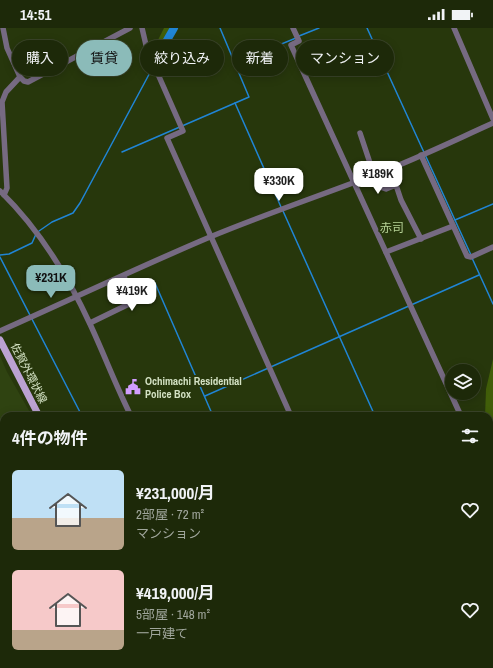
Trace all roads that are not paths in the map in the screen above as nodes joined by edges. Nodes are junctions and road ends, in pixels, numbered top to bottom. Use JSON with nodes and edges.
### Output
{"nodes":[{"id":1,"x":3,"y":28,"type":"edge"},
{"id":2,"x":130,"y":28,"type":"edge"},
{"id":3,"x":142,"y":28,"type":"edge"},
{"id":4,"x":293,"y":28,"type":"edge"},
{"id":5,"x":454,"y":28,"type":"edge"},
{"id":6,"x":20,"y":77,"type":"junction"},
{"id":7,"x":493,"y":118,"type":"edge"},
{"id":8,"x":493,"y":124,"type":"edge"},
{"id":9,"x":360,"y":133,"type":"dead end"},
{"id":10,"x":423,"y":154,"type":"junction"},
{"id":11,"x":376,"y":175,"type":"junction"},
{"id":12,"x":354,"y":183,"type":"junction"},
{"id":13,"x":2,"y":193,"type":"edge"},
{"id":14,"x":453,"y":226,"type":"junction"},
{"id":15,"x":210,"y":237,"type":"junction"},
{"id":16,"x":421,"y":239,"type":"junction"},
{"id":17,"x":493,"y":247,"type":"edge"},
{"id":18,"x":386,"y":252,"type":"junction"},
{"id":19,"x":124,"y":276,"type":"junction"},
{"id":20,"x":76,"y":297,"type":"junction"},
{"id":21,"x":90,"y":323,"type":"junction"},
{"id":22,"x":0,"y":331,"type":"edge"},
{"id":23,"x":0,"y":340,"type":"edge"},
{"id":24,"x":38,"y":412,"type":"edge"},
{"id":25,"x":129,"y":412,"type":"edge"},
{"id":26,"x":289,"y":412,"type":"edge"},
{"id":27,"x":459,"y":412,"type":"edge"}],
"edges":[{"from":1,"to":6,"type":"street"},
{"from":2,"to":6,"type":"street"},
{"from":3,"to":15,"type":"street"},
{"from":4,"to":12,"type":"street"},
{"from":5,"to":7,"type":"street"},
{"from":6,"to":13,"type":"street"},
{"from":8,"to":10,"type":"street"},
{"from":9,"to":11,"type":"street"},
{"from":10,"to":11,"type":"street"},
{"from":10,"to":14,"type":"street"},
{"from":11,"to":12,"type":"street"},
{"from":11,"to":16,"type":"street"},
{"from":12,"to":15,"type":"street"},
{"from":12,"to":18,"type":"street"},
{"from":13,"to":20,"type":"street"},
{"from":14,"to":16,"type":"street"},
{"from":14,"to":17,"type":"street"},
{"from":15,"to":19,"type":"street"},
{"from":15,"to":26,"type":"street"},
{"from":16,"to":18,"type":"street"},
{"from":18,"to":27,"type":"street"},
{"from":19,"to":20,"type":"street"},
{"from":19,"to":21,"type":"street"},
{"from":20,"to":21,"type":"street"},
{"from":20,"to":22,"type":"street"},
{"from":21,"to":25,"type":"street"},
{"from":23,"to":24,"type":"main road","name":"佐賀外環状線"}]}
